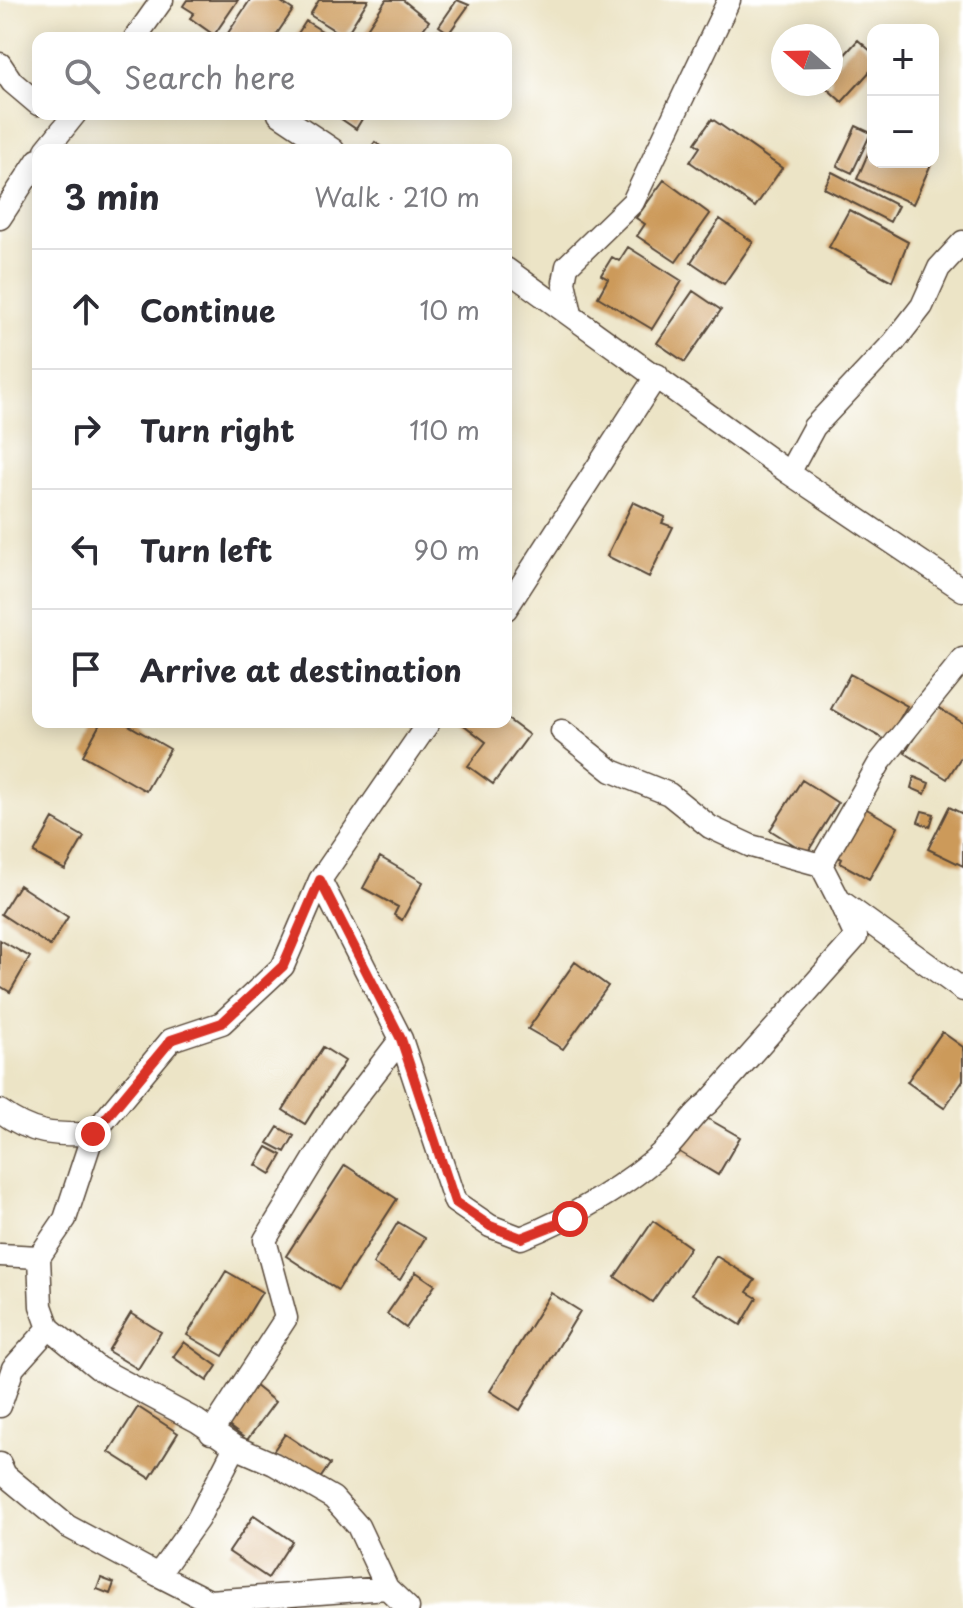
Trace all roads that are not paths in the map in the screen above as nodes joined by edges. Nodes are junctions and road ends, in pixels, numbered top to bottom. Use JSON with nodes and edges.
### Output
{"nodes":[{"id":1,"x":162,"y":0,"type":"edge"},
{"id":2,"x":729,"y":0,"type":"edge"},
{"id":3,"x":140,"y":32,"type":"edge"},
{"id":4,"x":0,"y":64,"type":"edge"},
{"id":5,"x":32,"y":99,"type":"edge"},
{"id":6,"x":65,"y":120,"type":"edge"},
{"id":7,"x":288,"y":120,"type":"edge"},
{"id":8,"x":50,"y":144,"type":"edge"},
{"id":9,"x":324,"y":144,"type":"edge"},
{"id":10,"x":32,"y":169,"type":"edge"},
{"id":11,"x":0,"y":218,"type":"edge"},
{"id":12,"x":963,"y":242,"type":"edge"},
{"id":13,"x":512,"y":273,"type":"edge"},
{"id":14,"x":571,"y":314,"type":"junction"},
{"id":15,"x":657,"y":375,"type":"junction"},
{"id":16,"x":789,"y":473,"type":"junction"},
{"id":17,"x":963,"y":590,"type":"edge"},
{"id":18,"x":512,"y":600,"type":"edge"},
{"id":19,"x":963,"y":659,"type":"edge"},
{"id":20,"x":425,"y":728,"type":"edge"},
{"id":21,"x":562,"y":731,"type":"dead end"},
{"id":22,"x":821,"y":865,"type":"junction"},
{"id":23,"x":320,"y":880,"type":"junction"},
{"id":24,"x":839,"y":900,"type":"junction"},
{"id":25,"x":963,"y":990,"type":"edge"},
{"id":26,"x":401,"y":1039,"type":"junction"},
{"id":27,"x":0,"y":1111,"type":"edge"},
{"id":28,"x":93,"y":1134,"type":"junction"},
{"id":29,"x":0,"y":1255,"type":"edge"},
{"id":30,"x":39,"y":1257,"type":"junction"},
{"id":31,"x":49,"y":1328,"type":"junction"},
{"id":32,"x":0,"y":1406,"type":"edge"},
{"id":33,"x":211,"y":1433,"type":"junction"},
{"id":34,"x":235,"y":1447,"type":"junction"},
{"id":35,"x":0,"y":1464,"type":"edge"},
{"id":36,"x":158,"y":1575,"type":"junction"},
{"id":37,"x":387,"y":1588,"type":"junction"},
{"id":38,"x":408,"y":1608,"type":"edge"}],
"edges":[{"from":1,"to":3,"type":"street"},
{"from":2,"to":14,"type":"street"},
{"from":4,"to":5,"type":"street"},
{"from":6,"to":8,"type":"street"},
{"from":7,"to":9,"type":"street"},
{"from":10,"to":11,"type":"street"},
{"from":12,"to":16,"type":"street"},
{"from":13,"to":14,"type":"street"},
{"from":14,"to":15,"type":"street"},
{"from":15,"to":16,"type":"street"},
{"from":15,"to":18,"type":"street"},
{"from":16,"to":17,"type":"street"},
{"from":19,"to":22,"type":"street"},
{"from":20,"to":23,"type":"street"},
{"from":21,"to":22,"type":"street"},
{"from":22,"to":24,"type":"street"},
{"from":23,"to":26,"type":"street"},
{"from":23,"to":28,"type":"street"},
{"from":24,"to":25,"type":"street"},
{"from":24,"to":26,"type":"street"},
{"from":26,"to":33,"type":"street"},
{"from":27,"to":28,"type":"street"},
{"from":28,"to":30,"type":"street"},
{"from":29,"to":30,"type":"street"},
{"from":30,"to":31,"type":"street"},
{"from":31,"to":32,"type":"street"},
{"from":31,"to":33,"type":"street"},
{"from":33,"to":34,"type":"street"},
{"from":34,"to":36,"type":"street"},
{"from":34,"to":37,"type":"street"},
{"from":35,"to":36,"type":"street"},
{"from":36,"to":37,"type":"street"},
{"from":37,"to":38,"type":"street"}]}
